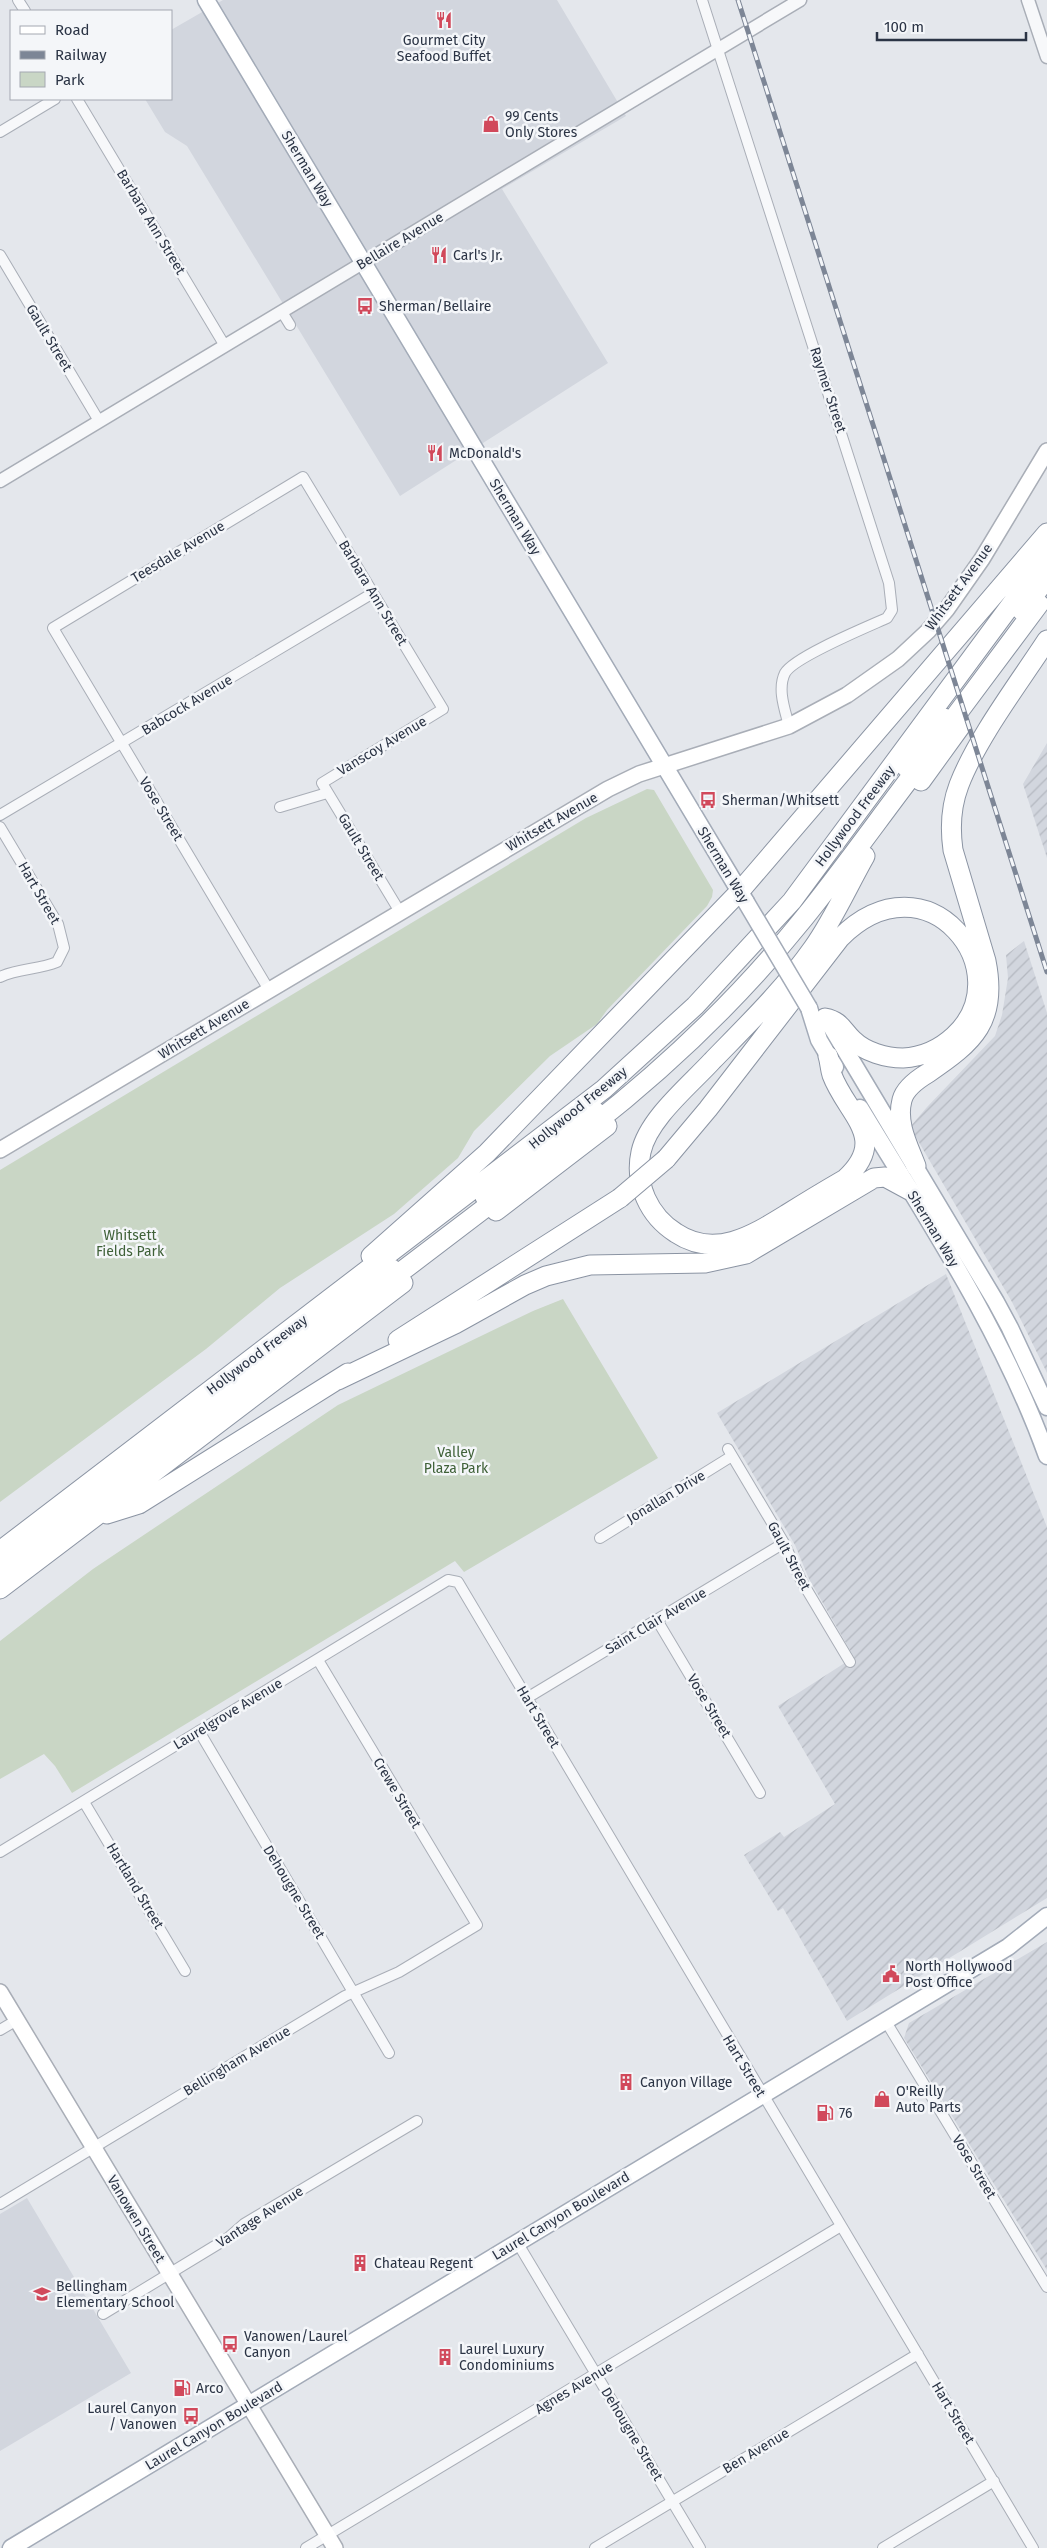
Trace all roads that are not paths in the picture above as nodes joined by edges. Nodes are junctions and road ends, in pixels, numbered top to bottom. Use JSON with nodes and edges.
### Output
{"nodes":[{"id":1,"x":206,"y":0,"type":"edge"},
{"id":2,"x":702,"y":0,"type":"edge"},
{"id":3,"x":800,"y":0,"type":"edge"},
{"id":4,"x":1028,"y":0,"type":"edge"},
{"id":5,"x":718,"y":49,"type":"junction"},
{"id":6,"x":1047,"y":57,"type":"edge"},
{"id":7,"x":53,"y":100,"type":"edge"},
{"id":8,"x":78,"y":100,"type":"edge"},
{"id":9,"x":0,"y":132,"type":"edge"},
{"id":10,"x":0,"y":255,"type":"edge"},
{"id":11,"x":364,"y":263,"type":"junction"},
{"id":12,"x":282,"y":312,"type":"junction"},
{"id":13,"x":290,"y":325,"type":"dead end"},
{"id":14,"x":225,"y":346,"type":"junction"},
{"id":15,"x":99,"y":421,"type":"junction"},
{"id":16,"x":1047,"y":451,"type":"edge"},
{"id":17,"x":303,"y":477,"type":"joint"},
{"id":18,"x":0,"y":481,"type":"edge"},
{"id":19,"x":1047,"y":533,"type":"edge"},
{"id":20,"x":1047,"y":556,"type":"edge"},
{"id":21,"x":1047,"y":578,"type":"edge"},
{"id":22,"x":373,"y":593,"type":"junction"},
{"id":23,"x":1047,"y":593,"type":"edge"},
{"id":24,"x":1047,"y":610,"type":"edge"},
{"id":25,"x":53,"y":628,"type":"joint"},
{"id":26,"x":1047,"y":640,"type":"edge"},
{"id":27,"x":443,"y":709,"type":"joint"},
{"id":28,"x":789,"y":726,"type":"junction"},
{"id":29,"x":122,"y":744,"type":"junction"},
{"id":30,"x":663,"y":767,"type":"junction"},
{"id":31,"x":325,"y":788,"type":"junction"},
{"id":32,"x":280,"y":807,"type":"dead end"},
{"id":33,"x":0,"y":815,"type":"edge"},
{"id":34,"x":0,"y":827,"type":"edge"},
{"id":35,"x":865,"y":856,"type":"junction"},
{"id":36,"x":743,"y":896,"type":"junction"},
{"id":37,"x":400,"y":912,"type":"junction"},
{"id":38,"x":0,"y":977,"type":"edge"},
{"id":39,"x":269,"y":990,"type":"junction"},
{"id":40,"x":809,"y":1008,"type":"junction"},
{"id":41,"x":825,"y":1018,"type":"junction"},
{"id":42,"x":828,"y":1056,"type":"junction"},
{"id":43,"x":0,"y":1150,"type":"edge"},
{"id":44,"x":916,"y":1166,"type":"junction"},
{"id":45,"x":909,"y":1190,"type":"junction"},
{"id":46,"x":310,"y":1315,"type":"junction"},
{"id":47,"x":1004,"y":1316,"type":"junction"},
{"id":48,"x":987,"y":1322,"type":"junction"},
{"id":49,"x":1032,"y":1373,"type":"junction"},
{"id":50,"x":1015,"y":1379,"type":"junction"},
{"id":51,"x":338,"y":1380,"type":"junction"},
{"id":52,"x":1047,"y":1408,"type":"edge"},
{"id":53,"x":1031,"y":1414,"type":"junction"},
{"id":54,"x":730,"y":1453,"type":"joint"},
{"id":55,"x":1047,"y":1456,"type":"edge"},
{"id":56,"x":92,"y":1519,"type":"junction"},
{"id":57,"x":600,"y":1538,"type":"dead end"},
{"id":58,"x":784,"y":1543,"type":"junction"},
{"id":59,"x":0,"y":1551,"type":"edge"},
{"id":60,"x":0,"y":1568,"type":"edge"},
{"id":61,"x":0,"y":1577,"type":"edge"},
{"id":62,"x":458,"y":1582,"type":"joint"},
{"id":63,"x":0,"y":1589,"type":"edge"},
{"id":64,"x":658,"y":1620,"type":"junction"},
{"id":65,"x":318,"y":1660,"type":"junction"},
{"id":66,"x":850,"y":1662,"type":"dead end"},
{"id":67,"x":527,"y":1698,"type":"junction"},
{"id":68,"x":198,"y":1732,"type":"junction"},
{"id":69,"x":760,"y":1793,"type":"dead end"},
{"id":70,"x":84,"y":1802,"type":"junction"},
{"id":71,"x":0,"y":1852,"type":"edge"},
{"id":72,"x":1047,"y":1916,"type":"edge"},
{"id":73,"x":477,"y":1925,"type":"joint"},
{"id":74,"x":1047,"y":1931,"type":"edge"},
{"id":75,"x":1008,"y":1947,"type":"junction"},
{"id":76,"x":185,"y":1971,"type":"dead end"},
{"id":77,"x":0,"y":1992,"type":"edge"},
{"id":78,"x":353,"y":1992,"type":"junction"},
{"id":79,"x":17,"y":2020,"type":"junction"},
{"id":80,"x":885,"y":2020,"type":"junction"},
{"id":81,"x":0,"y":2030,"type":"edge"},
{"id":82,"x":389,"y":2053,"type":"dead end"},
{"id":83,"x":762,"y":2094,"type":"junction"},
{"id":84,"x":418,"y":2121,"type":"dead end"},
{"id":85,"x":93,"y":2147,"type":"junction"},
{"id":86,"x":0,"y":2204,"type":"edge"},
{"id":87,"x":841,"y":2226,"type":"junction"},
{"id":88,"x":517,"y":2242,"type":"junction"},
{"id":89,"x":169,"y":2274,"type":"junction"},
{"id":90,"x":1047,"y":2287,"type":"edge"},
{"id":91,"x":103,"y":2314,"type":"dead end"},
{"id":92,"x":918,"y":2354,"type":"junction"},
{"id":93,"x":596,"y":2374,"type":"junction"},
{"id":94,"x":249,"y":2405,"type":"junction"},
{"id":95,"x":994,"y":2481,"type":"junction"},
{"id":96,"x":672,"y":2502,"type":"junction"},
{"id":97,"x":331,"y":2542,"type":"edge"},
{"id":98,"x":11,"y":2548,"type":"edge"},
{"id":99,"x":306,"y":2548,"type":"edge"},
{"id":100,"x":595,"y":2548,"type":"edge"},
{"id":101,"x":700,"y":2548,"type":"edge"},
{"id":102,"x":883,"y":2548,"type":"edge"},
{"id":103,"x":1034,"y":2548,"type":"edge"}],
"edges":[{"from":1,"to":11,"type":"main road","name":"Sherman Way"},
{"from":2,"to":5,"type":"street","name":"Raymer Street"},
{"from":3,"to":5,"type":"street","name":"Bellaire Avenue"},
{"from":4,"to":6,"type":"street"},
{"from":5,"to":11,"type":"street","name":"Bellaire Avenue"},
{"from":5,"to":28,"type":"street","name":"Raymer Street"},
{"from":7,"to":9,"type":"street"},
{"from":8,"to":14,"type":"street","name":"Barbara Ann Street"},
{"from":10,"to":15,"type":"street","name":"Gault Street"},
{"from":11,"to":12,"type":"street","name":"Bellaire Avenue"},
{"from":11,"to":30,"type":"main road","name":"Sherman Way"},
{"from":12,"to":13,"type":"street"},
{"from":12,"to":14,"type":"street","name":"Bellaire Avenue"},
{"from":14,"to":15,"type":"street","name":"Bellaire Avenue"},
{"from":15,"to":18,"type":"street","name":"Bellaire Avenue"},
{"from":16,"to":28,"type":"main road","name":"Whitsett Avenue"},
{"from":17,"to":22,"type":"street","name":"Barbara Ann Street"},
{"from":17,"to":25,"type":"street","name":"Teesdale Avenue"},
{"from":19,"to":36,"type":"highway"},
{"from":20,"to":46,"type":"highway","name":"Hollywood Freeway"},
{"from":21,"to":60,"type":"highway"},
{"from":22,"to":27,"type":"street","name":"Barbara Ann Street"},
{"from":22,"to":29,"type":"street","name":"Babcock Avenue"},
{"from":23,"to":61,"type":"highway"},
{"from":24,"to":35,"type":"highway"},
{"from":25,"to":29,"type":"street","name":"Vose Street"},
{"from":26,"to":44,"type":"highway"},
{"from":27,"to":31,"type":"street","name":"Vanscoy Avenue"},
{"from":28,"to":30,"type":"main road","name":"Whitsett Avenue"},
{"from":29,"to":33,"type":"street","name":"Babcock Avenue"},
{"from":29,"to":39,"type":"street","name":"Vose Street"},
{"from":30,"to":36,"type":"main road","name":"Sherman Way"},
{"from":30,"to":37,"type":"main road","name":"Whitsett Avenue"},
{"from":31,"to":32,"type":"street","name":"Vanscoy Avenue"},
{"from":31,"to":37,"type":"street","name":"Gault Street"},
{"from":34,"to":38,"type":"street","name":"Hart Street"},
{"from":35,"to":42,"type":"highway"},
{"from":35,"to":56,"type":"highway"},
{"from":36,"to":40,"type":"main road","name":"Sherman Way","bridge":true},
{"from":36,"to":46,"type":"highway"},
{"from":37,"to":39,"type":"main road","name":"Whitsett Avenue"},
{"from":39,"to":43,"type":"main road","name":"Whitsett Avenue"},
{"from":40,"to":41,"type":"main road","name":"Sherman Way"},
{"from":40,"to":42,"type":"main road","name":"Sherman Way"},
{"from":41,"to":44,"type":"main road","name":"Sherman Way"},
{"from":41,"to":51,"type":"highway","bridge":true},
{"from":42,"to":45,"type":"main road","name":"Sherman Way"},
{"from":44,"to":47,"type":"main road","name":"Sherman Way"},
{"from":45,"to":48,"type":"main road","name":"Sherman Way"},
{"from":45,"to":51,"type":"highway"},
{"from":46,"to":59,"type":"highway","name":"Hollywood Freeway"},
{"from":47,"to":48,"type":"main road"},
{"from":47,"to":49,"type":"main road","name":"Sherman Way"},
{"from":48,"to":50,"type":"main road","name":"Sherman Way"},
{"from":49,"to":50,"type":"main road"},
{"from":49,"to":52,"type":"main road","name":"Sherman Way"},
{"from":50,"to":53,"type":"main road","name":"Sherman Way"},
{"from":51,"to":56,"type":"highway"},
{"from":52,"to":53,"type":"main road"},
{"from":53,"to":55,"type":"main road","name":"Sherman Way"},
{"from":54,"to":57,"type":"street","name":"Jonallan Drive"},
{"from":54,"to":58,"type":"street","name":"Gault Street"},
{"from":56,"to":63,"type":"highway"},
{"from":58,"to":64,"type":"street","name":"Saint Clair Avenue"},
{"from":58,"to":66,"type":"street","name":"Gault Street"},
{"from":62,"to":65,"type":"street","name":"Laurelgrove Avenue"},
{"from":62,"to":67,"type":"street","name":"Hart Street"},
{"from":64,"to":67,"type":"street","name":"Saint Clair Avenue"},
{"from":64,"to":69,"type":"street","name":"Vose Street"},
{"from":65,"to":68,"type":"street","name":"Laurelgrove Avenue"},
{"from":65,"to":73,"type":"street","name":"Crewe Street"},
{"from":67,"to":83,"type":"street","name":"Hart Street"},
{"from":68,"to":70,"type":"street","name":"Laurelgrove Avenue"},
{"from":68,"to":78,"type":"street","name":"Dehougne Street"},
{"from":70,"to":71,"type":"street","name":"Laurelgrove Avenue"},
{"from":70,"to":76,"type":"street","name":"Hartland Street"},
{"from":72,"to":75,"type":"main road","name":"Laurel Canyon Boulevard"},
{"from":73,"to":78,"type":"street","name":"Bellingham Avenue"},
{"from":74,"to":75,"type":"main road","name":"Laurel Canyon Boulevard"},
{"from":75,"to":80,"type":"main road","name":"Laurel Canyon Boulevard"},
{"from":77,"to":79,"type":"main road","name":"Vanowen Street"},
{"from":78,"to":82,"type":"street","name":"Dehougne Street"},
{"from":78,"to":85,"type":"street","name":"Bellingham Avenue"},
{"from":79,"to":81,"type":"street"},
{"from":79,"to":85,"type":"main road","name":"Vanowen Street"},
{"from":80,"to":83,"type":"main road","name":"Laurel Canyon Boulevard"},
{"from":80,"to":90,"type":"street","name":"Vose Street"},
{"from":83,"to":87,"type":"street","name":"Hart Street"},
{"from":83,"to":88,"type":"main road","name":"Laurel Canyon Boulevard"},
{"from":84,"to":89,"type":"street","name":"Vantage Avenue"},
{"from":85,"to":86,"type":"street","name":"Bellingham Avenue"},
{"from":85,"to":89,"type":"main road","name":"Vanowen Street"},
{"from":87,"to":92,"type":"street","name":"Hart Street"},
{"from":87,"to":93,"type":"street","name":"Agnes Avenue"},
{"from":88,"to":93,"type":"street","name":"Dehougne Street"},
{"from":88,"to":94,"type":"main road","name":"Laurel Canyon Boulevard"},
{"from":89,"to":91,"type":"street","name":"Vantage Avenue"},
{"from":89,"to":94,"type":"main road","name":"Vanowen Street"},
{"from":92,"to":95,"type":"street","name":"Hart Street"},
{"from":92,"to":96,"type":"street","name":"Ben Avenue"},
{"from":93,"to":96,"type":"street","name":"Dehougne Street"},
{"from":93,"to":97,"type":"street","name":"Agnes Avenue"},
{"from":94,"to":97,"type":"main road","name":"Vanowen Street"},
{"from":94,"to":98,"type":"main road","name":"Laurel Canyon Boulevard"},
{"from":95,"to":102,"type":"street"},
{"from":95,"to":103,"type":"street","name":"Hart Street"},
{"from":96,"to":100,"type":"street","name":"Ben Avenue"},
{"from":96,"to":101,"type":"street","name":"Dehougne Street"},
{"from":97,"to":99,"type":"street","name":"Agnes Avenue"}]}
